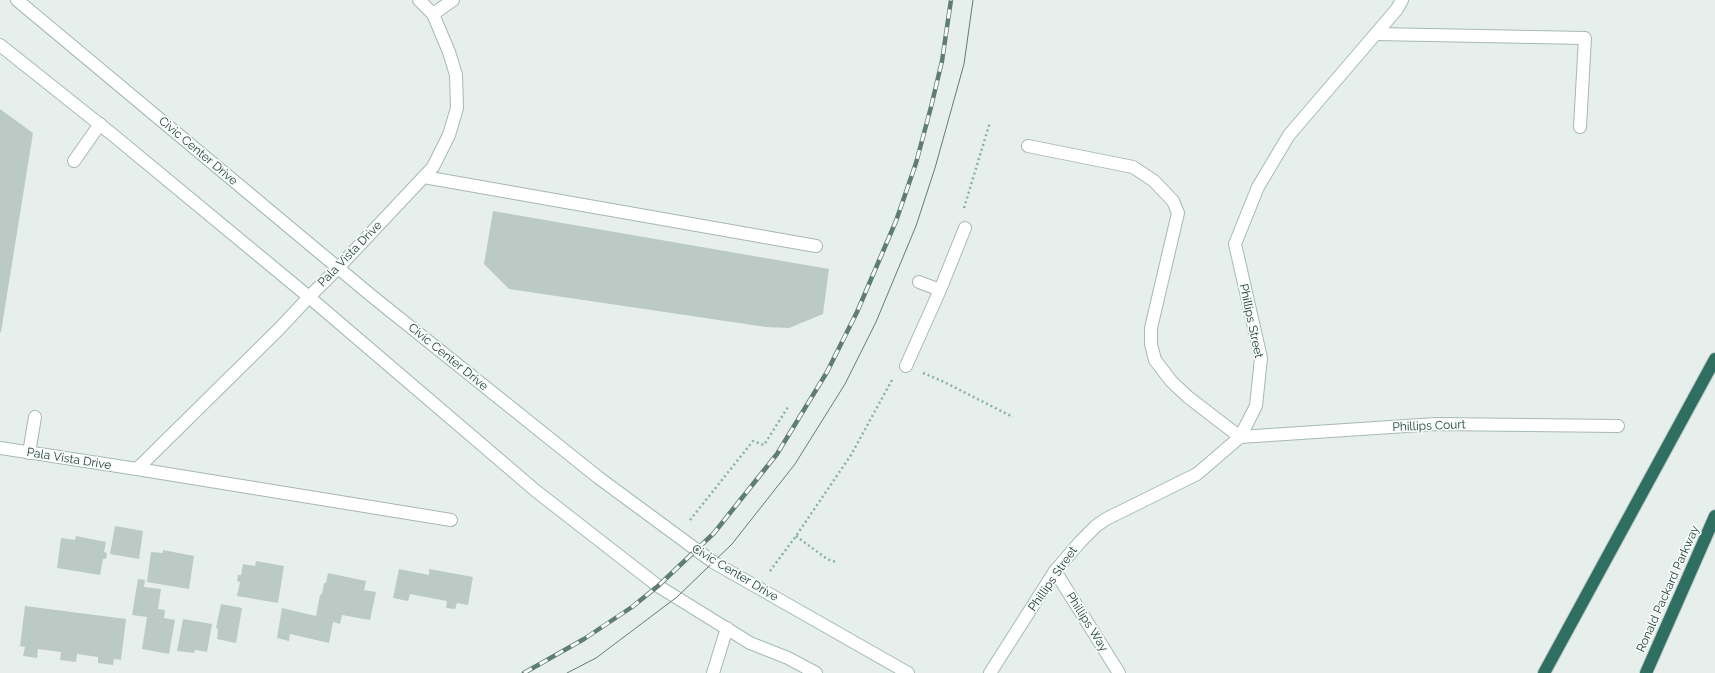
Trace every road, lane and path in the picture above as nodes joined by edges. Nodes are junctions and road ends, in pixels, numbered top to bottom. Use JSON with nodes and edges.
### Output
{"nodes":[{"id":1,"x":17,"y":0,"type":"edge"},
{"id":2,"x":419,"y":0,"type":"edge"},
{"id":3,"x":453,"y":0,"type":"edge"},
{"id":4,"x":1402,"y":0,"type":"edge"},
{"id":5,"x":433,"y":14,"type":"junction"},
{"id":6,"x":1376,"y":34,"type":"junction"},
{"id":7,"x":0,"y":45,"type":"edge"},
{"id":8,"x":990,"y":122,"type":"dead end"},
{"id":9,"x":100,"y":124,"type":"junction"},
{"id":10,"x":1580,"y":127,"type":"dead end"},
{"id":11,"x":1028,"y":146,"type":"dead end"},
{"id":12,"x":74,"y":161,"type":"dead end"},
{"id":13,"x":424,"y":177,"type":"junction"},
{"id":14,"x":965,"y":228,"type":"joint"},
{"id":15,"x":816,"y":246,"type":"dead end"},
{"id":16,"x":339,"y":267,"type":"junction"},
{"id":17,"x":919,"y":282,"type":"dead end"},
{"id":18,"x":940,"y":290,"type":"junction"},
{"id":19,"x":309,"y":297,"type":"junction"},
{"id":20,"x":1715,"y":359,"type":"edge"},
{"id":21,"x":906,"y":366,"type":"junction"},
{"id":22,"x":788,"y":407,"type":"dead end"},
{"id":23,"x":35,"y":417,"type":"dead end"},
{"id":24,"x":1013,"y":417,"type":"dead end"},
{"id":25,"x":1618,"y":426,"type":"dead end"},
{"id":26,"x":1240,"y":437,"type":"junction"},
{"id":27,"x":0,"y":448,"type":"edge"},
{"id":28,"x":29,"y":453,"type":"junction"},
{"id":29,"x":137,"y":470,"type":"junction"},
{"id":30,"x":1715,"y":516,"type":"edge"},
{"id":31,"x":451,"y":520,"type":"dead end"},
{"id":32,"x":675,"y":535,"type":"junction"},
{"id":33,"x":796,"y":536,"type":"junction"},
{"id":34,"x":836,"y":562,"type":"dead end"},
{"id":35,"x":1056,"y":571,"type":"junction"},
{"id":36,"x":758,"y":588,"type":"junction"},
{"id":37,"x":727,"y":628,"type":"junction"},
{"id":38,"x":713,"y":673,"type":"edge"},
{"id":39,"x":816,"y":673,"type":"edge"},
{"id":40,"x":908,"y":673,"type":"edge"},
{"id":41,"x":990,"y":673,"type":"edge"},
{"id":42,"x":1119,"y":673,"type":"edge"},
{"id":43,"x":1544,"y":673,"type":"edge"},
{"id":44,"x":1646,"y":673,"type":"edge"}],
"edges":[{"from":1,"to":16,"type":"street","name":"Civic Center Drive"},
{"from":2,"to":5,"type":"street","name":"Pala Vista Drive"},
{"from":3,"to":5,"type":"street"},
{"from":4,"to":6,"type":"street","name":"Phillips Street"},
{"from":5,"to":13,"type":"street","name":"Pala Vista Drive"},
{"from":6,"to":10,"type":"street"},
{"from":6,"to":26,"type":"street","name":"Phillips Street"},
{"from":7,"to":9,"type":"street"},
{"from":8,"to":14,"type":"path"},
{"from":9,"to":12,"type":"street"},
{"from":9,"to":19,"type":"street"},
{"from":11,"to":26,"type":"street"},
{"from":13,"to":15,"type":"street"},
{"from":13,"to":16,"type":"street","name":"Pala Vista Drive"},
{"from":14,"to":18,"type":"street"},
{"from":16,"to":19,"type":"street","name":"Pala Vista Drive"},
{"from":16,"to":32,"type":"street","name":"Civic Center Drive"},
{"from":17,"to":18,"type":"street"},
{"from":18,"to":21,"type":"street"},
{"from":19,"to":29,"type":"street","name":"Pala Vista Drive"},
{"from":19,"to":37,"type":"street"},
{"from":20,"to":43,"type":"highway"},
{"from":21,"to":24,"type":"path"},
{"from":21,"to":33,"type":"path"},
{"from":22,"to":32,"type":"path"},
{"from":23,"to":28,"type":"street"},
{"from":25,"to":26,"type":"street","name":"Phillips Court"},
{"from":26,"to":35,"type":"street","name":"Phillips Street"},
{"from":27,"to":28,"type":"street","name":"Pala Vista Drive"},
{"from":28,"to":29,"type":"street","name":"Pala Vista Drive"},
{"from":29,"to":31,"type":"street","name":"Pala Vista Drive"},
{"from":30,"to":44,"type":"highway","name":"Ronald Packard Parkway"},
{"from":32,"to":36,"type":"street","name":"Civic Center Drive"},
{"from":33,"to":34,"type":"path"},
{"from":33,"to":36,"type":"path"},
{"from":35,"to":41,"type":"street","name":"Phillips Street"},
{"from":35,"to":42,"type":"street","name":"Phillips Way"},
{"from":36,"to":40,"type":"street","name":"Civic Center Drive"},
{"from":37,"to":38,"type":"street"},
{"from":37,"to":39,"type":"street"}]}
